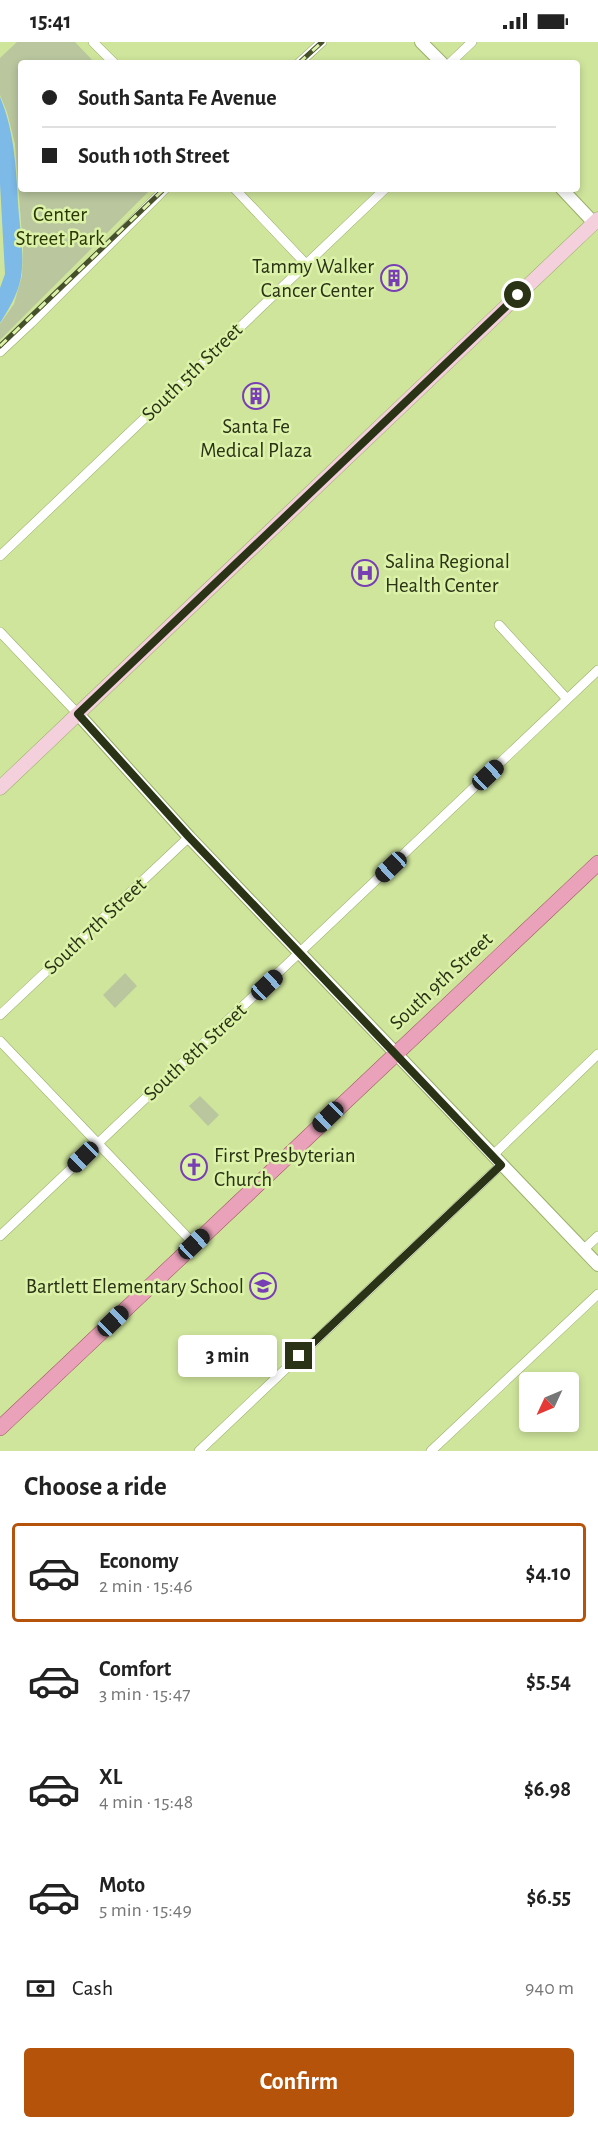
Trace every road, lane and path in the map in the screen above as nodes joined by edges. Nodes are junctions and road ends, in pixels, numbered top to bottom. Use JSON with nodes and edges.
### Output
{"nodes":[{"id":1,"x":93,"y":42,"type":"edge"},
{"id":2,"x":322,"y":42,"type":"edge"},
{"id":3,"x":421,"y":42,"type":"edge"},
{"id":4,"x":472,"y":42,"type":"edge"},
{"id":5,"x":111,"y":60,"type":"edge"},
{"id":6,"x":302,"y":60,"type":"edge"},
{"id":7,"x":439,"y":60,"type":"edge"},
{"id":8,"x":453,"y":60,"type":"edge"},
{"id":9,"x":162,"y":192,"type":"edge"},
{"id":10,"x":238,"y":192,"type":"edge"},
{"id":11,"x":382,"y":192,"type":"edge"},
{"id":12,"x":565,"y":192,"type":"edge"},
{"id":13,"x":596,"y":221,"type":"edge"},
{"id":14,"x":306,"y":263,"type":"junction"},
{"id":15,"x":0,"y":352,"type":"edge"},
{"id":16,"x":0,"y":556,"type":"edge"},
{"id":17,"x":499,"y":625,"type":"dead end"},
{"id":18,"x":0,"y":632,"type":"edge"},
{"id":19,"x":598,"y":670,"type":"edge"},
{"id":20,"x":567,"y":699,"type":"junction"},
{"id":21,"x":78,"y":714,"type":"junction"},
{"id":22,"x":0,"y":788,"type":"edge"},
{"id":23,"x":189,"y":837,"type":"junction"},
{"id":24,"x":598,"y":863,"type":"edge"},
{"id":25,"x":301,"y":953,"type":"junction"},
{"id":26,"x":0,"y":1015,"type":"edge"},
{"id":27,"x":0,"y":1041,"type":"edge"},
{"id":28,"x":394,"y":1054,"type":"junction"},
{"id":29,"x":598,"y":1054,"type":"edge"},
{"id":30,"x":97,"y":1143,"type":"junction"},
{"id":31,"x":496,"y":1160,"type":"junction"},
{"id":32,"x":0,"y":1236,"type":"edge"},
{"id":33,"x":598,"y":1236,"type":"edge"},
{"id":34,"x":194,"y":1244,"type":"junction"},
{"id":35,"x":584,"y":1250,"type":"junction"},
{"id":36,"x":598,"y":1265,"type":"edge"},
{"id":37,"x":598,"y":1294,"type":"edge"},
{"id":38,"x":0,"y":1428,"type":"edge"},
{"id":39,"x":199,"y":1451,"type":"edge"},
{"id":40,"x":431,"y":1451,"type":"edge"}],
"edges":[{"from":1,"to":5,"type":"street"},
{"from":2,"to":6,"type":"street"},
{"from":3,"to":7,"type":"street"},
{"from":4,"to":8,"type":"street"},
{"from":9,"to":15,"type":"street"},
{"from":10,"to":14,"type":"street"},
{"from":11,"to":14,"type":"street","name":"South 5th Street"},
{"from":12,"to":13,"type":"street"},
{"from":13,"to":21,"type":"main road"},
{"from":14,"to":16,"type":"street","name":"South 5th Street"},
{"from":17,"to":20,"type":"street"},
{"from":18,"to":21,"type":"street"},
{"from":19,"to":20,"type":"street","name":"South 8th Street"},
{"from":20,"to":25,"type":"street","name":"South 8th Street"},
{"from":21,"to":22,"type":"main road"},
{"from":21,"to":23,"type":"street"},
{"from":23,"to":25,"type":"street"},
{"from":23,"to":26,"type":"street","name":"South 7th Street"},
{"from":24,"to":28,"type":"main road","name":"South 9th Street"},
{"from":25,"to":28,"type":"street"},
{"from":25,"to":30,"type":"street","name":"South 8th Street"},
{"from":27,"to":30,"type":"street"},
{"from":28,"to":31,"type":"street"},
{"from":28,"to":34,"type":"main road","name":"South 9th Street"},
{"from":29,"to":31,"type":"street"},
{"from":30,"to":32,"type":"street","name":"South 8th Street"},
{"from":30,"to":34,"type":"street"},
{"from":31,"to":35,"type":"street"},
{"from":31,"to":39,"type":"street"},
{"from":33,"to":35,"type":"street"},
{"from":34,"to":38,"type":"main road","name":"South 9th Street"},
{"from":35,"to":36,"type":"street"},
{"from":37,"to":40,"type":"street"}]}
